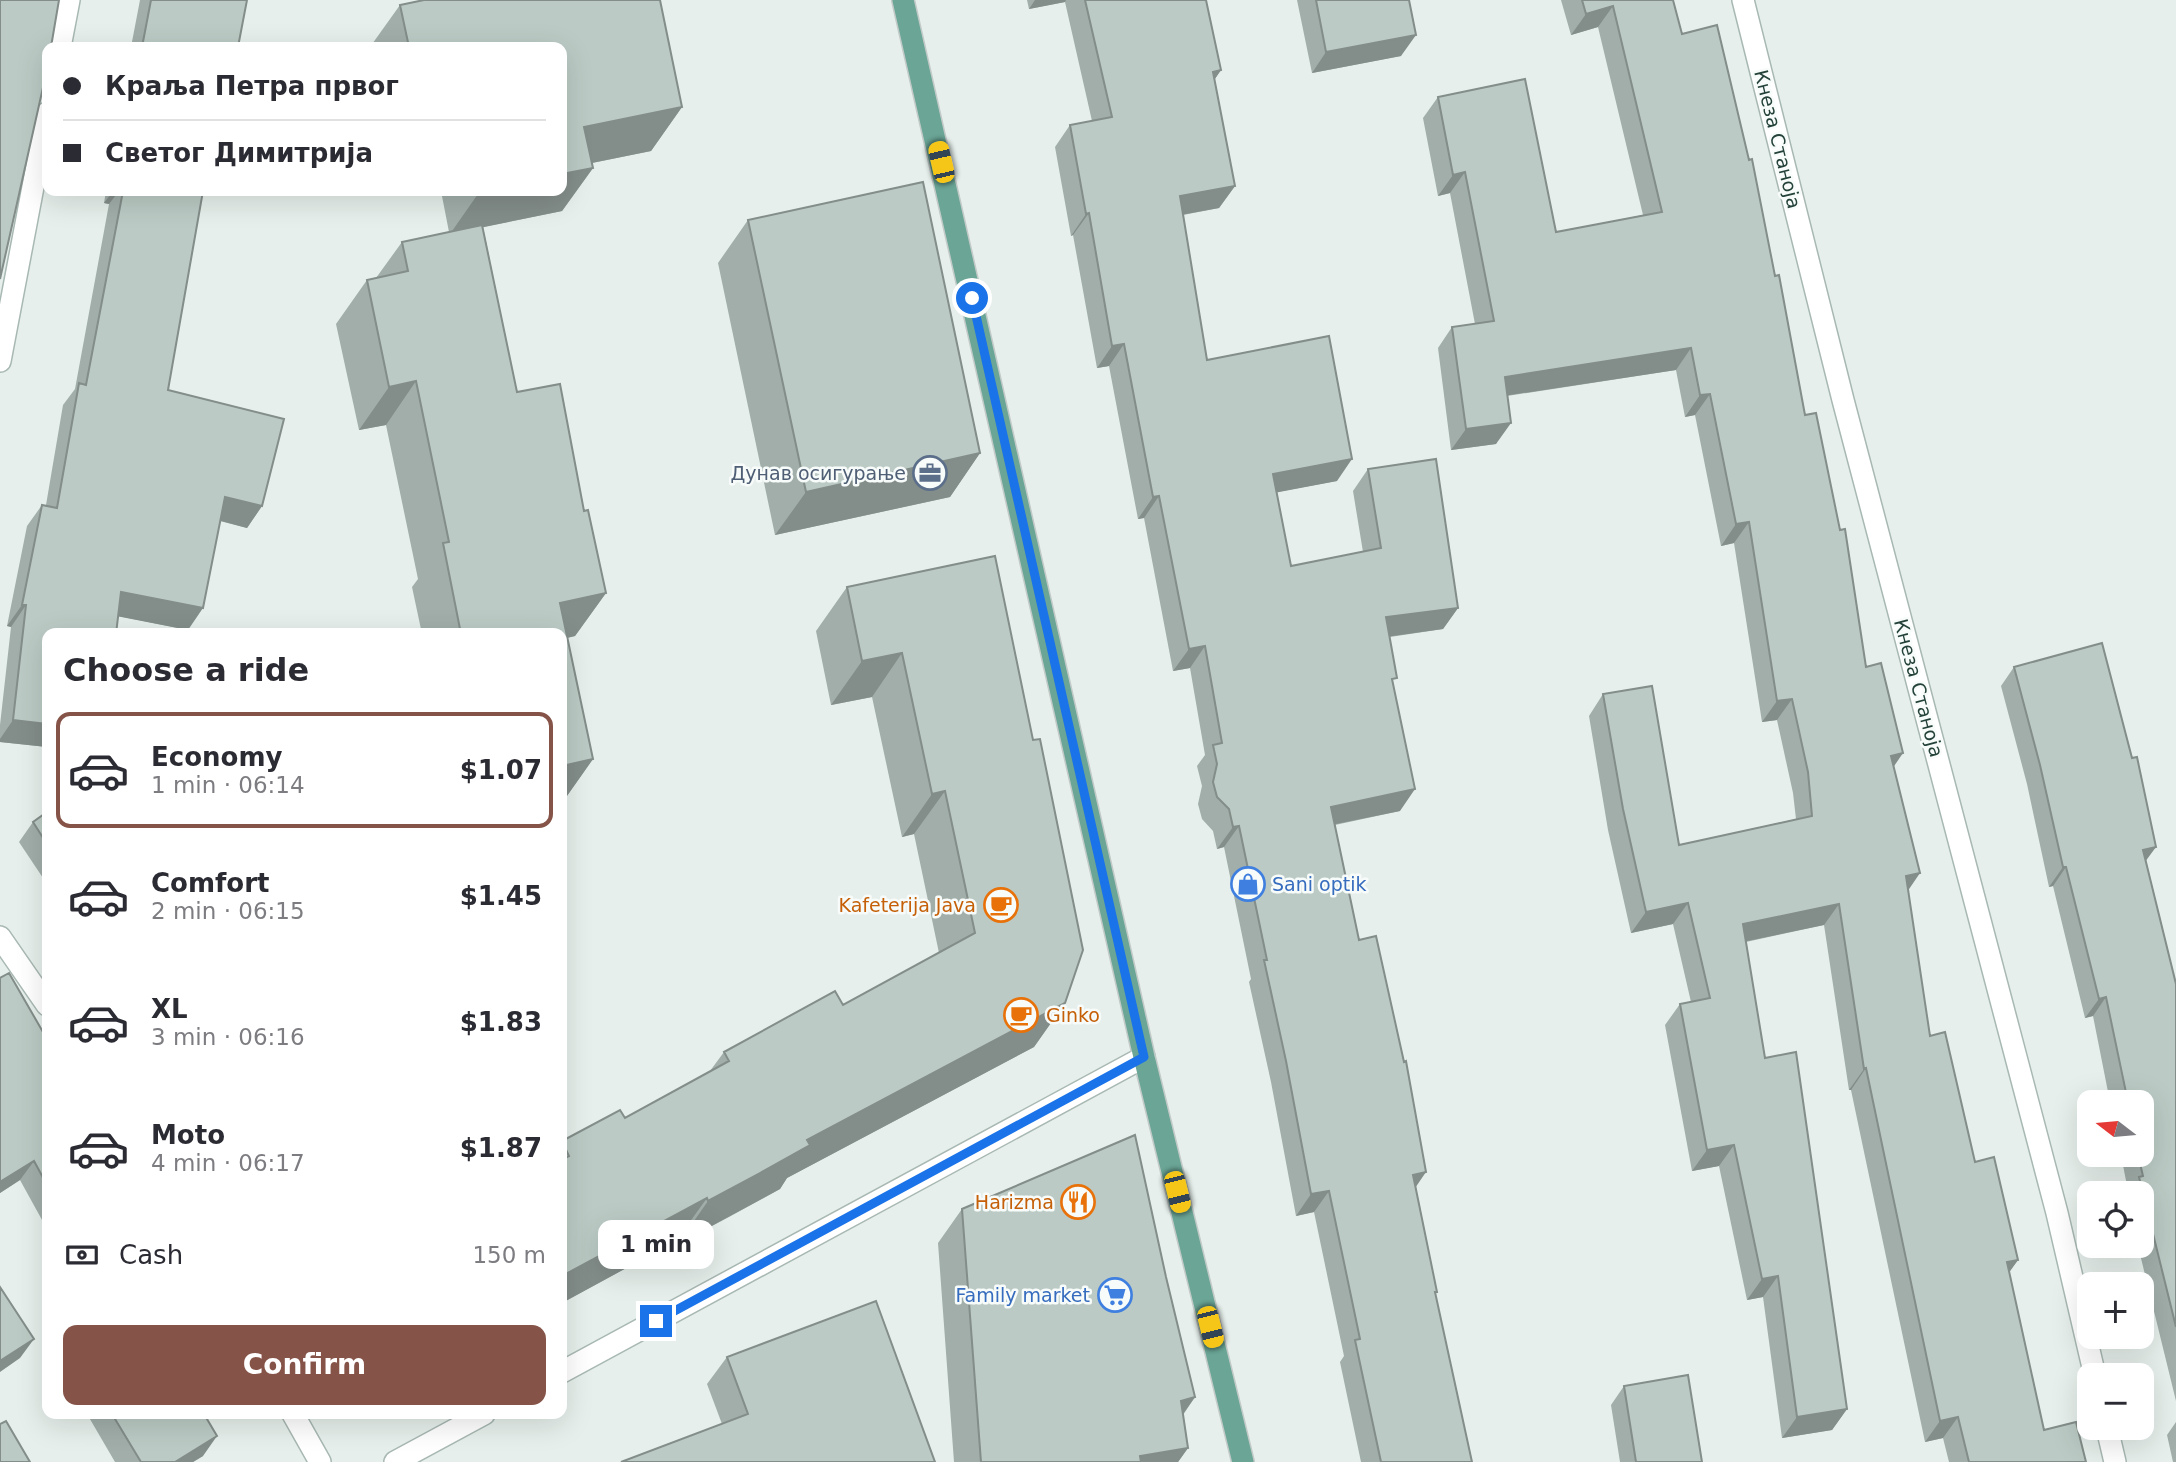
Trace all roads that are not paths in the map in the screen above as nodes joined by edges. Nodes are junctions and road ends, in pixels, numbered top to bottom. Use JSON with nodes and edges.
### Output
{"nodes":[{"id":1,"x":69,"y":0,"type":"edge"},
{"id":2,"x":903,"y":0,"type":"edge"},
{"id":3,"x":1743,"y":0,"type":"edge"},
{"id":4,"x":61,"y":42,"type":"edge"},
{"id":5,"x":42,"y":139,"type":"edge"},
{"id":6,"x":0,"y":361,"type":"edge"},
{"id":7,"x":0,"y":937,"type":"edge"},
{"id":8,"x":42,"y":998,"type":"edge"},
{"id":9,"x":1144,"y":1057,"type":"junction"},
{"id":10,"x":2092,"y":1363,"type":"edge"},
{"id":11,"x":567,"y":1369,"type":"edge"},
{"id":12,"x":296,"y":1419,"type":"edge"},
{"id":13,"x":475,"y":1419,"type":"edge"},
{"id":14,"x":2110,"y":1440,"type":"edge"},
{"id":15,"x":320,"y":1462,"type":"edge"},
{"id":16,"x":395,"y":1462,"type":"edge"},
{"id":17,"x":1243,"y":1462,"type":"edge"},
{"id":18,"x":2115,"y":1462,"type":"edge"}],
"edges":[{"from":1,"to":4,"type":"street"},
{"from":2,"to":9,"type":"main road"},
{"from":3,"to":10,"type":"street","name":"Кнеза Станоја"},
{"from":5,"to":6,"type":"street"},
{"from":7,"to":8,"type":"street"},
{"from":9,"to":11,"type":"street"},
{"from":9,"to":17,"type":"main road"},
{"from":12,"to":15,"type":"street"},
{"from":13,"to":16,"type":"street"},
{"from":14,"to":18,"type":"street"}]}
